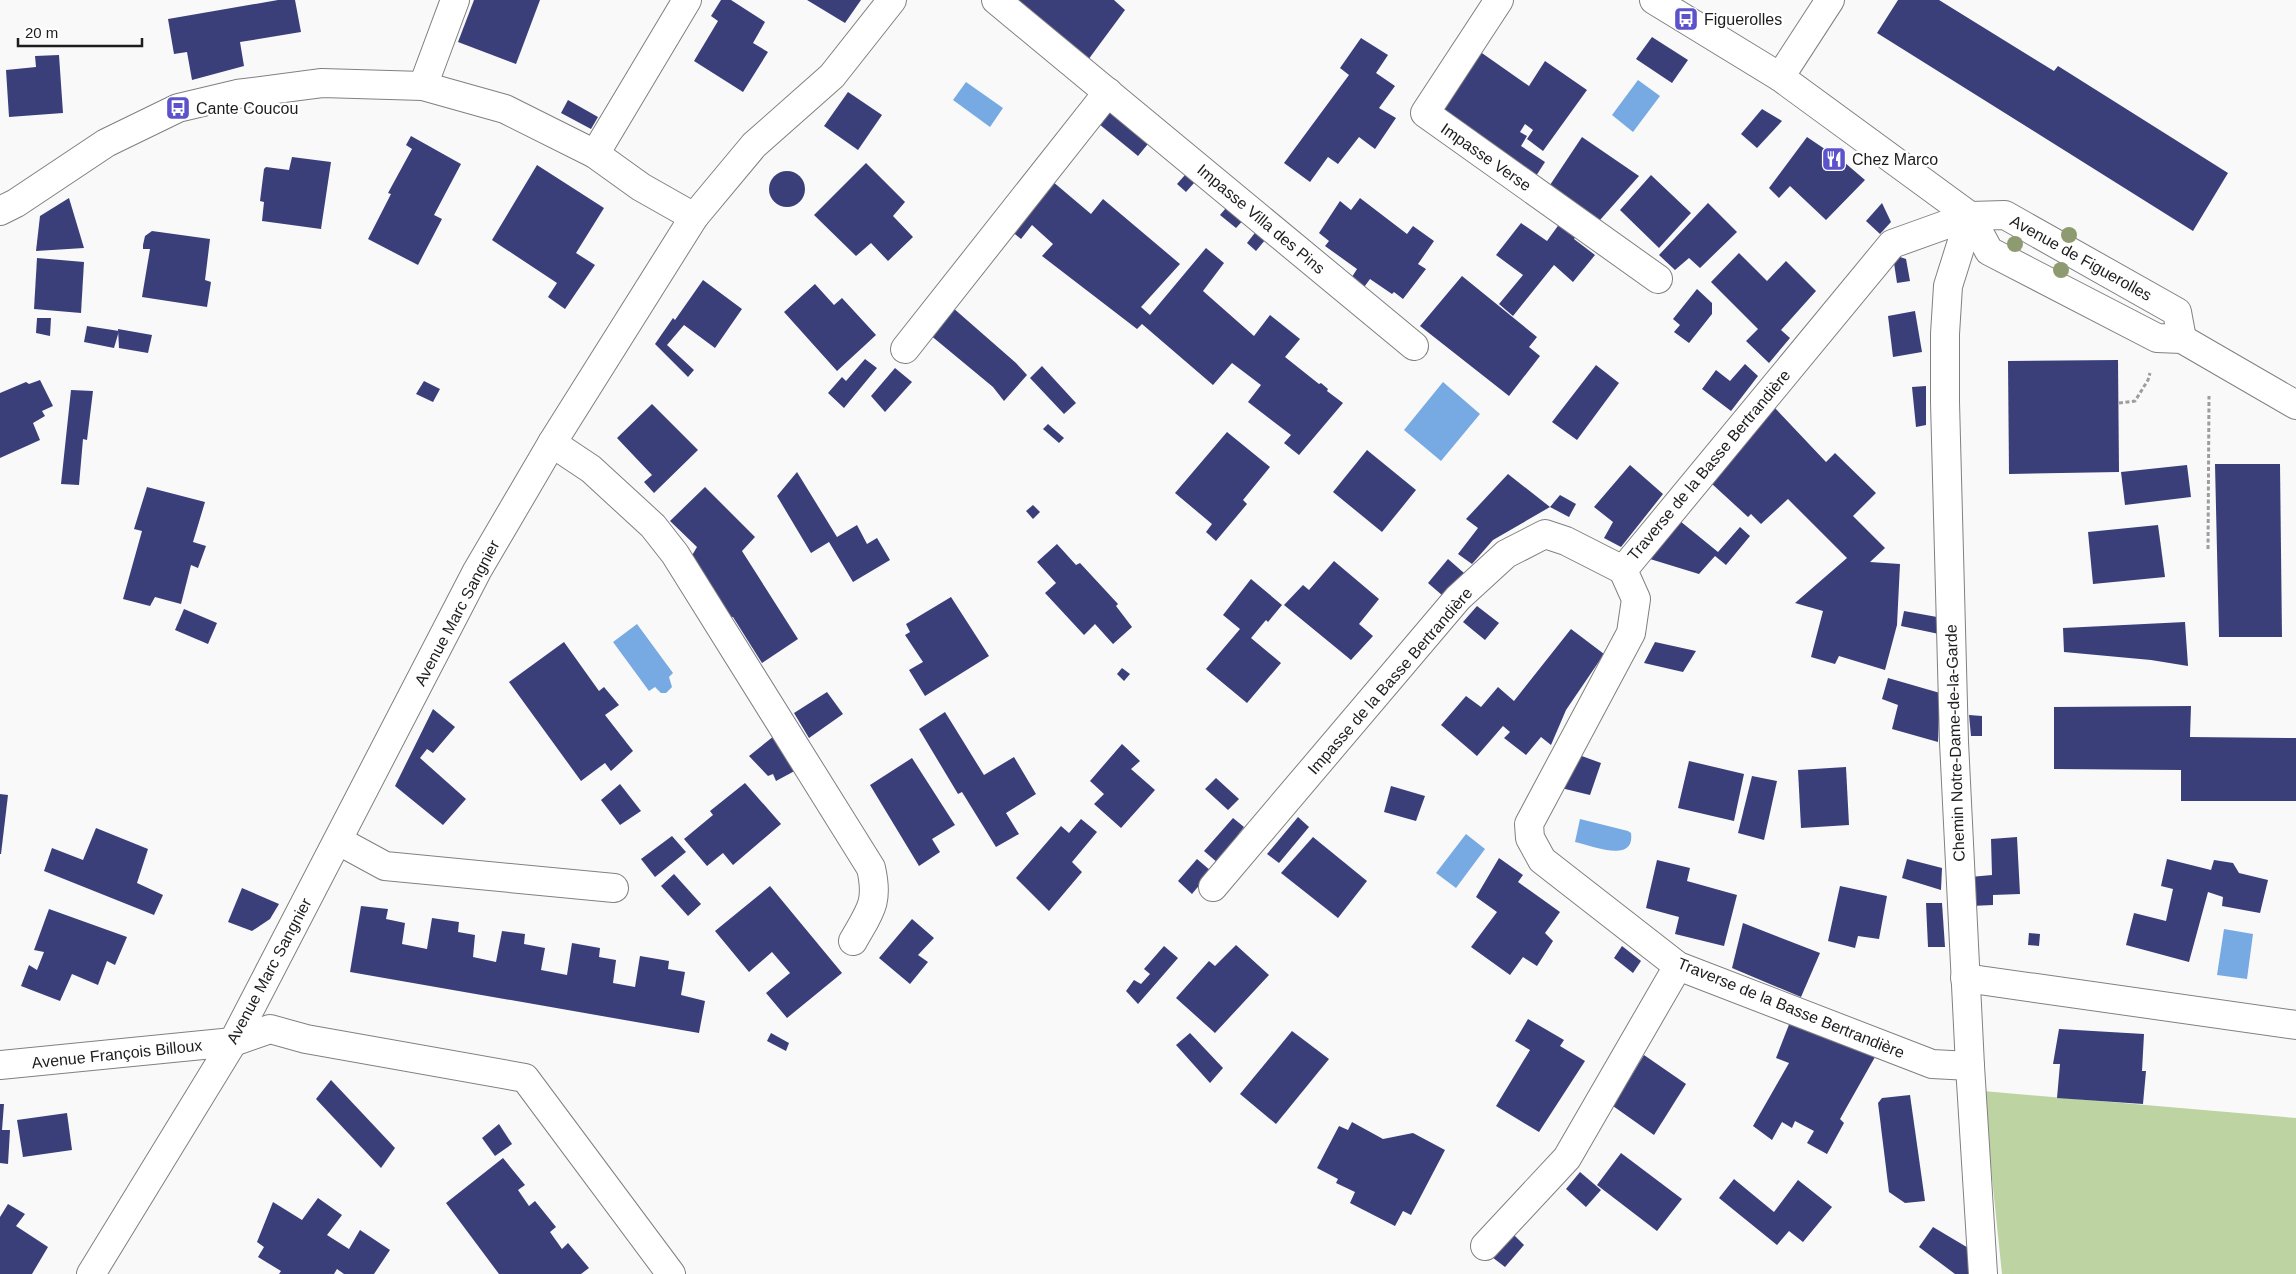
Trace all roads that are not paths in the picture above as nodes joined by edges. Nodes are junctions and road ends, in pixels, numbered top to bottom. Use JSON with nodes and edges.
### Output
{"nodes":[{"id":1,"x":455,"y":0,"type":"edge"},
{"id":2,"x":687,"y":0,"type":"edge"},
{"id":3,"x":892,"y":0,"type":"edge"},
{"id":4,"x":996,"y":0,"type":"edge"},
{"id":5,"x":1499,"y":0,"type":"edge"},
{"id":6,"x":1654,"y":0,"type":"edge"},
{"id":7,"x":1830,"y":0,"type":"edge"},
{"id":8,"x":1780,"y":77,"type":"junction"},
{"id":9,"x":423,"y":86,"type":"junction"},
{"id":10,"x":1108,"y":92,"type":"junction"},
{"id":11,"x":595,"y":154,"type":"junction"},
{"id":12,"x":0,"y":211,"type":"edge"},
{"id":13,"x":1970,"y":216,"type":"junction"},
{"id":14,"x":694,"y":217,"type":"junction"},
{"id":15,"x":1658,"y":279,"type":"dead end"},
{"id":16,"x":2169,"y":339,"type":"junction"},
{"id":17,"x":1414,"y":346,"type":"dead end"},
{"id":18,"x":906,"y":349,"type":"dead end"},
{"id":19,"x":2296,"y":405,"type":"edge"},
{"id":20,"x":552,"y":443,"type":"junction"},
{"id":21,"x":1623,"y":570,"type":"junction"},
{"id":22,"x":339,"y":841,"type":"junction"},
{"id":23,"x":1213,"y":887,"type":"dead end"},
{"id":24,"x":614,"y":888,"type":"dead end"},
{"id":25,"x":853,"y":940,"type":"dead end"},
{"id":26,"x":1678,"y":966,"type":"junction"},
{"id":27,"x":1965,"y":978,"type":"junction"},
{"id":28,"x":2296,"y":1025,"type":"edge"},
{"id":29,"x":233,"y":1042,"type":"junction"},
{"id":30,"x":0,"y":1065,"type":"edge"},
{"id":31,"x":1970,"y":1066,"type":"junction"},
{"id":32,"x":1485,"y":1246,"type":"dead end"},
{"id":33,"x":91,"y":1274,"type":"edge"},
{"id":34,"x":671,"y":1274,"type":"edge"},
{"id":35,"x":1984,"y":1274,"type":"edge"}],
"edges":[{"from":1,"to":9,"type":"street"},
{"from":2,"to":11,"type":"street"},
{"from":3,"to":14,"type":"street","name":"Avenue Marc Sangnier"},
{"from":4,"to":10,"type":"street","name":"Impasse Villa des Pins"},
{"from":5,"to":15,"type":"street","name":"Impasse Verse"},
{"from":6,"to":8,"type":"street"},
{"from":7,"to":8,"type":"street"},
{"from":8,"to":13,"type":"street"},
{"from":9,"to":11,"type":"street"},
{"from":9,"to":12,"type":"street"},
{"from":10,"to":17,"type":"street","name":"Impasse Villa des Pins"},
{"from":10,"to":18,"type":"street"},
{"from":11,"to":14,"type":"street"},
{"from":13,"to":16,"type":"street"},
{"from":13,"to":16,"type":"street","name":"Avenue de Figuerolles"},
{"from":13,"to":21,"type":"street","name":"Traverse de la Basse Bertrandière"},
{"from":13,"to":27,"type":"street","name":"Chemin Notre-Dame-de-la-Garde"},
{"from":14,"to":20,"type":"street","name":"Avenue Marc Sangnier"},
{"from":16,"to":19,"type":"street"},
{"from":20,"to":22,"type":"street","name":"Avenue Marc Sangnier"},
{"from":20,"to":25,"type":"street"},
{"from":21,"to":23,"type":"street","name":"Impasse de la Basse Bertrandière"},
{"from":21,"to":26,"type":"street","name":"Traverse de la Basse Bertrandière"},
{"from":22,"to":24,"type":"street"},
{"from":22,"to":29,"type":"street","name":"Avenue Marc Sangnier"},
{"from":26,"to":31,"type":"street","name":"Traverse de la Basse Bertrandière"},
{"from":26,"to":32,"type":"street"},
{"from":27,"to":28,"type":"street"},
{"from":27,"to":31,"type":"street","name":"Chemin Notre-Dame-de-la-Garde"},
{"from":29,"to":30,"type":"street","name":"Avenue François Billoux"},
{"from":29,"to":33,"type":"street","name":"Avenue Marc Sangnier"},
{"from":29,"to":34,"type":"street","name":"Avenue François Billoux"},
{"from":31,"to":35,"type":"street","name":"Chemin Notre-Dame-de-la-Garde"}]}
